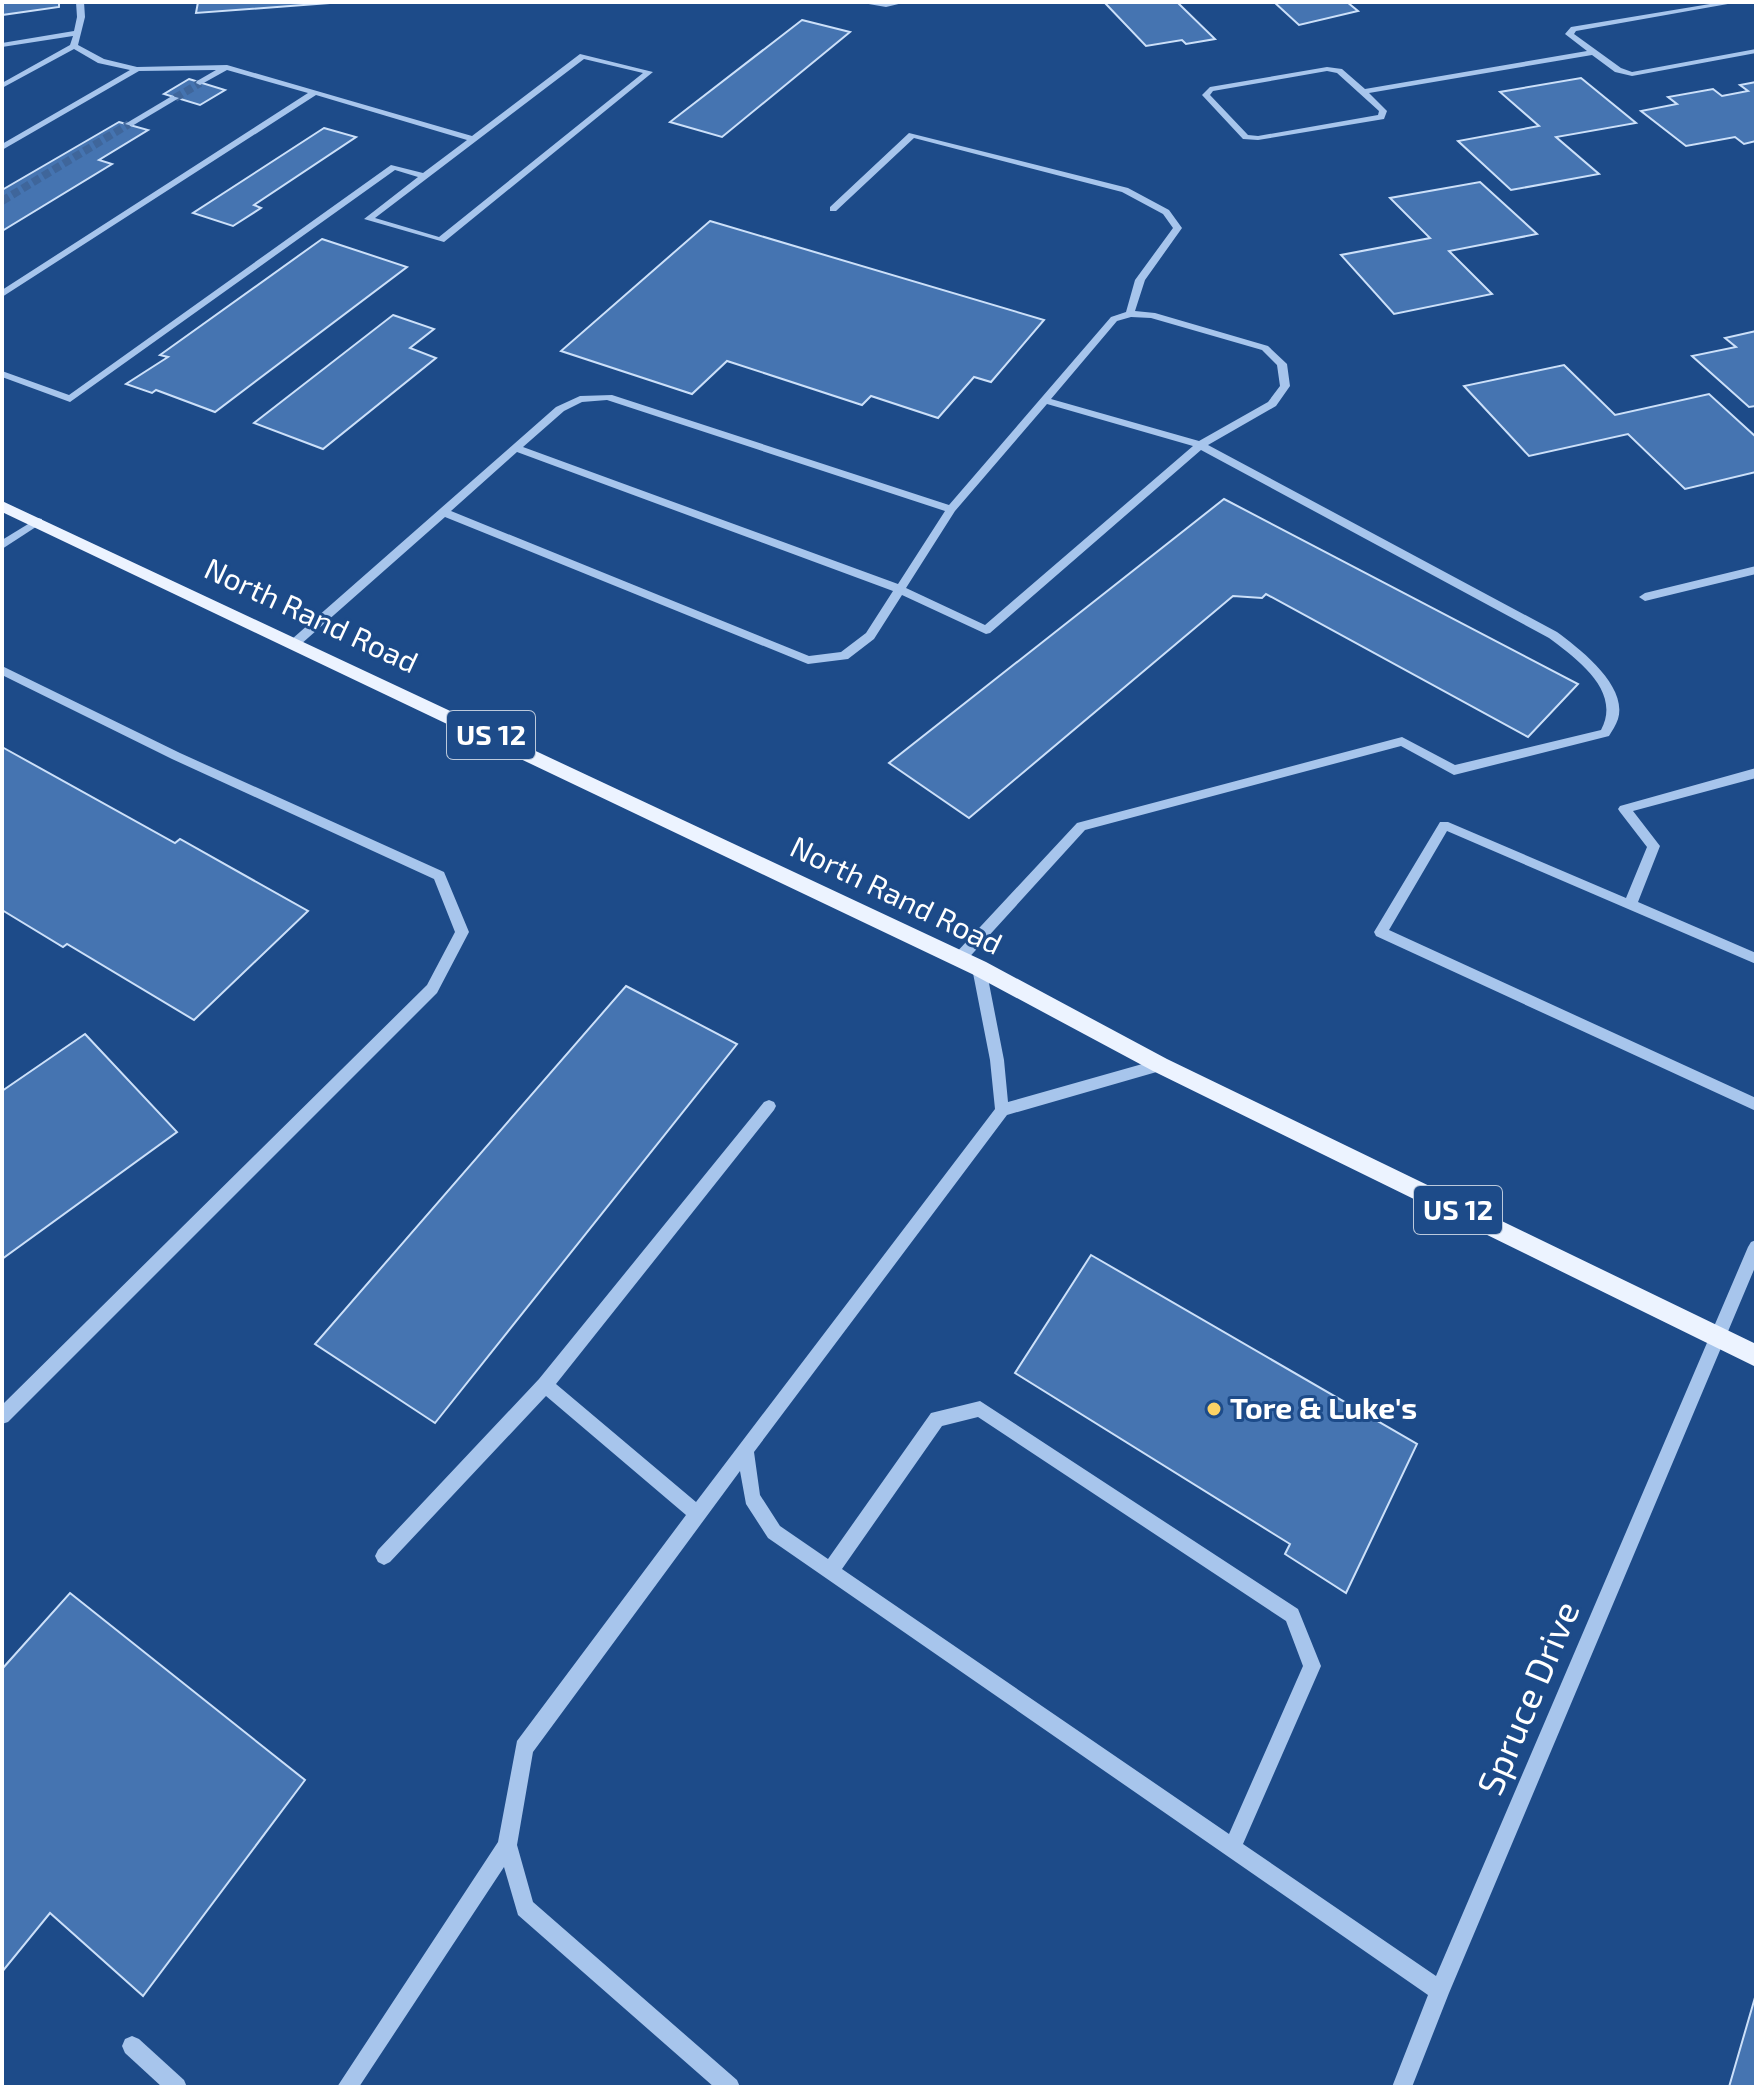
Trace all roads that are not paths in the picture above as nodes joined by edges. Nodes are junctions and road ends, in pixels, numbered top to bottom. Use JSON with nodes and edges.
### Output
{"nodes":[{"id":1,"x":80,"y":2,"type":"edge"},
{"id":2,"x":861,"y":2,"type":"edge"},
{"id":3,"x":903,"y":2,"type":"edge"},
{"id":4,"x":1735,"y":2,"type":"edge"},
{"id":5,"x":77,"y":33,"type":"junction"},
{"id":6,"x":2,"y":45,"type":"edge"},
{"id":7,"x":74,"y":46,"type":"junction"},
{"id":8,"x":1756,"y":51,"type":"edge"},
{"id":9,"x":1594,"y":52,"type":"junction"},
{"id":10,"x":227,"y":67,"type":"junction"},
{"id":11,"x":137,"y":69,"type":"junction"},
{"id":12,"x":200,"y":83,"type":"tunnel mouth"},
{"id":13,"x":2,"y":86,"type":"edge"},
{"id":14,"x":1363,"y":92,"type":"junction"},
{"id":15,"x":314,"y":93,"type":"junction"},
{"id":16,"x":175,"y":98,"type":"tunnel mouth"},
{"id":17,"x":129,"y":124,"type":"tunnel mouth"},
{"id":18,"x":473,"y":139,"type":"junction"},
{"id":19,"x":2,"y":147,"type":"edge"},
{"id":20,"x":424,"y":176,"type":"junction"},
{"id":21,"x":833,"y":209,"type":"dead end"},
{"id":22,"x":2,"y":294,"type":"edge"},
{"id":23,"x":1130,"y":314,"type":"junction"},
{"id":24,"x":2,"y":374,"type":"edge"},
{"id":25,"x":1044,"y":400,"type":"junction"},
{"id":26,"x":1200,"y":445,"type":"junction"},
{"id":27,"x":516,"y":448,"type":"junction"},
{"id":28,"x":2,"y":506,"type":"edge"},
{"id":29,"x":951,"y":509,"type":"junction"},
{"id":30,"x":443,"y":512,"type":"junction"},
{"id":31,"x":38,"y":521,"type":"junction"},
{"id":32,"x":2,"y":545,"type":"edge"},
{"id":33,"x":1756,"y":570,"type":"edge"},
{"id":34,"x":900,"y":589,"type":"junction"},
{"id":35,"x":1645,"y":597,"type":"dead end"},
{"id":36,"x":296,"y":642,"type":"junction"},
{"id":37,"x":2,"y":670,"type":"edge"},
{"id":38,"x":1756,"y":773,"type":"edge"},
{"id":39,"x":1630,"y":905,"type":"junction"},
{"id":40,"x":959,"y":959,"type":"junction"},
{"id":41,"x":1756,"y":959,"type":"edge"},
{"id":42,"x":979,"y":968,"type":"junction"},
{"id":43,"x":1160,"y":1065,"type":"junction"},
{"id":44,"x":1756,"y":1105,"type":"edge"},
{"id":45,"x":769,"y":1106,"type":"dead end"},
{"id":46,"x":1002,"y":1110,"type":"junction"},
{"id":47,"x":1756,"y":1247,"type":"edge"},
{"id":48,"x":1716,"y":1336,"type":"junction"},
{"id":49,"x":1756,"y":1356,"type":"edge"},
{"id":50,"x":545,"y":1385,"type":"junction"},
{"id":51,"x":2,"y":1416,"type":"edge"},
{"id":52,"x":745,"y":1450,"type":"junction"},
{"id":53,"x":698,"y":1514,"type":"junction"},
{"id":54,"x":384,"y":1556,"type":"dead end"},
{"id":55,"x":830,"y":1571,"type":"junction"},
{"id":56,"x":507,"y":1845,"type":"junction"},
{"id":57,"x":1232,"y":1848,"type":"junction"},
{"id":58,"x":1440,"y":1991,"type":"junction"},
{"id":59,"x":132,"y":2046,"type":"dead end"},
{"id":60,"x":177,"y":2087,"type":"edge"},
{"id":61,"x":347,"y":2087,"type":"edge"},
{"id":62,"x":730,"y":2087,"type":"edge"},
{"id":63,"x":1402,"y":2087,"type":"edge"}],
"edges":[{"from":1,"to":5,"type":"street"},
{"from":2,"to":3,"type":"street"},
{"from":4,"to":9,"type":"street"},
{"from":5,"to":6,"type":"street"},
{"from":5,"to":7,"type":"street"},
{"from":7,"to":11,"type":"street"},
{"from":7,"to":13,"type":"street"},
{"from":8,"to":9,"type":"street"},
{"from":9,"to":14,"type":"street"},
{"from":10,"to":11,"type":"street"},
{"from":10,"to":12,"type":"street"},
{"from":10,"to":15,"type":"street"},
{"from":11,"to":19,"type":"street"},
{"from":14,"to":14,"type":"street"},
{"from":15,"to":18,"type":"street"},
{"from":15,"to":22,"type":"street"},
{"from":16,"to":17,"type":"street"},
{"from":18,"to":20,"type":"street"},
{"from":18,"to":20,"type":"street"},
{"from":20,"to":24,"type":"street"},
{"from":21,"to":23,"type":"street"},
{"from":23,"to":25,"type":"street"},
{"from":23,"to":26,"type":"street"},
{"from":25,"to":26,"type":"street"},
{"from":25,"to":29,"type":"street"},
{"from":26,"to":34,"type":"street"},
{"from":26,"to":40,"type":"street"},
{"from":27,"to":29,"type":"street"},
{"from":27,"to":30,"type":"street"},
{"from":27,"to":34,"type":"street"},
{"from":28,"to":31,"type":"main road","name":"North Rand Road","number":"US 12"},
{"from":29,"to":34,"type":"street"},
{"from":30,"to":34,"type":"street"},
{"from":30,"to":36,"type":"street"},
{"from":31,"to":32,"type":"street"},
{"from":31,"to":36,"type":"main road","name":"North Rand Road","number":"US 12"},
{"from":33,"to":35,"type":"street"},
{"from":36,"to":40,"type":"main road","name":"North Rand Road","number":"US 12"},
{"from":37,"to":51,"type":"street"},
{"from":38,"to":39,"type":"street"},
{"from":39,"to":41,"type":"street"},
{"from":39,"to":44,"type":"street"},
{"from":40,"to":42,"type":"main road","name":"North Rand Road","number":"US 12"},
{"from":42,"to":43,"type":"main road","name":"North Rand Road","number":"US 12"},
{"from":42,"to":46,"type":"street"},
{"from":43,"to":46,"type":"street"},
{"from":43,"to":48,"type":"main road","name":"North Rand Road","number":"US 12"},
{"from":45,"to":50,"type":"street"},
{"from":46,"to":52,"type":"street"},
{"from":47,"to":48,"type":"street","name":"Spruce Drive"},
{"from":48,"to":49,"type":"main road","name":"North Rand Road","number":"US 12"},
{"from":48,"to":58,"type":"street","name":"Spruce Drive"},
{"from":50,"to":53,"type":"street"},
{"from":50,"to":54,"type":"street"},
{"from":52,"to":53,"type":"street"},
{"from":52,"to":55,"type":"street"},
{"from":53,"to":56,"type":"street"},
{"from":55,"to":57,"type":"street"},
{"from":55,"to":57,"type":"street"},
{"from":56,"to":61,"type":"street"},
{"from":56,"to":62,"type":"street"},
{"from":57,"to":58,"type":"street"},
{"from":58,"to":63,"type":"street","name":"Spruce Drive"},
{"from":59,"to":60,"type":"street"}]}
